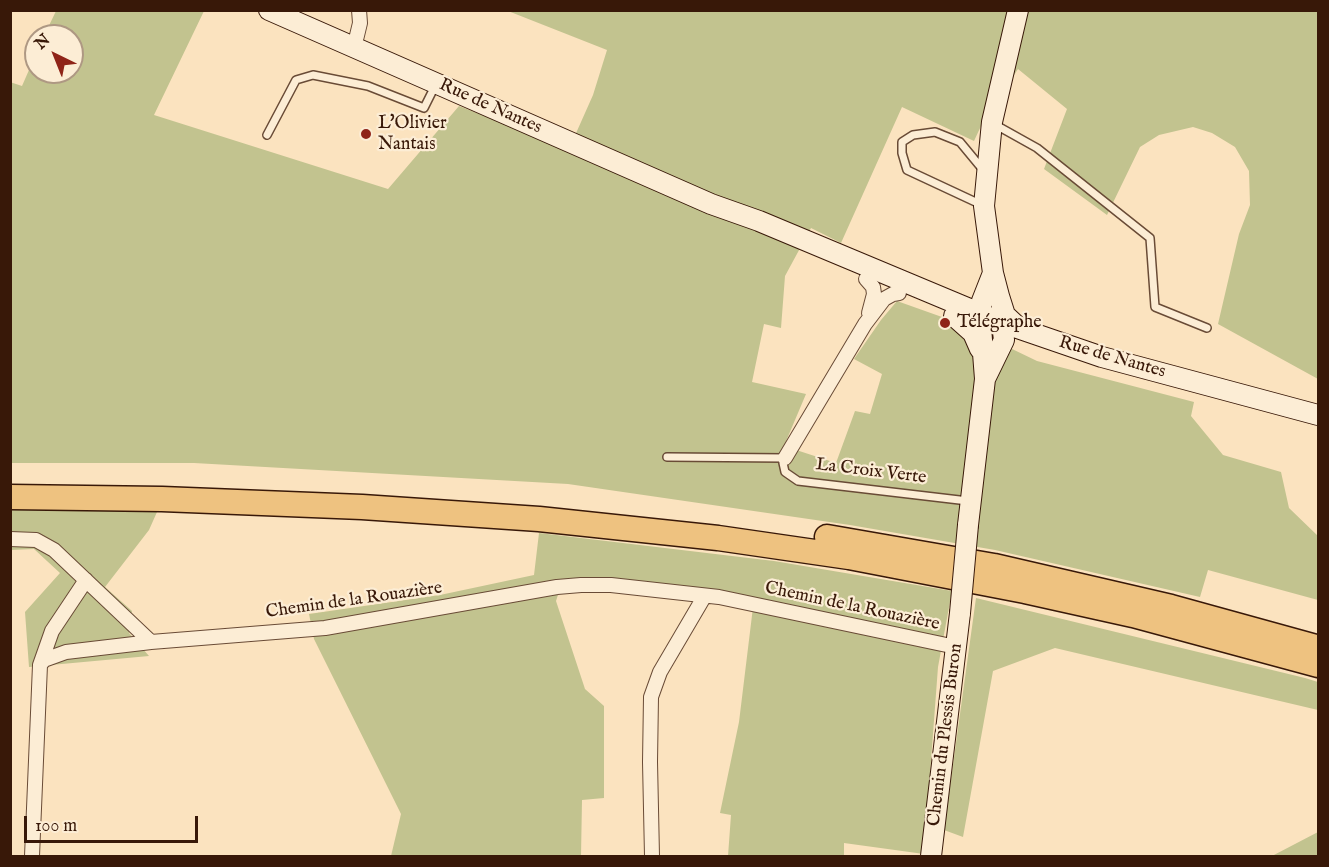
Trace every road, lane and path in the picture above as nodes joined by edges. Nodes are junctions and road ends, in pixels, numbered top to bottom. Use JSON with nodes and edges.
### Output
{"nodes":[{"id":1,"x":269,"y":10,"type":"edge"},
{"id":2,"x":359,"y":10,"type":"edge"},
{"id":3,"x":1018,"y":10,"type":"edge"},
{"id":4,"x":354,"y":48,"type":"junction"},
{"id":5,"x":437,"y":84,"type":"junction"},
{"id":6,"x":992,"y":122,"type":"junction"},
{"id":7,"x":267,"y":135,"type":"dead end"},
{"id":8,"x":987,"y":174,"type":"junction"},
{"id":9,"x":984,"y":207,"type":"junction"},
{"id":10,"x":992,"y":286,"type":"junction"},
{"id":11,"x":884,"y":288,"type":"junction"},
{"id":12,"x":954,"y":308,"type":"junction"},
{"id":13,"x":997,"y":328,"type":"junction"},
{"id":14,"x":1207,"y":328,"type":"dead end"},
{"id":15,"x":987,"y":366,"type":"junction"},
{"id":16,"x":1268,"y":402,"type":"junction"},
{"id":17,"x":1318,"y":415,"type":"edge"},
{"id":18,"x":667,"y":457,"type":"dead end"},
{"id":19,"x":785,"y":458,"type":"junction"},
{"id":20,"x":10,"y":480,"type":"edge"},
{"id":21,"x":10,"y":496,"type":"edge"},
{"id":22,"x":970,"y":502,"type":"junction"},
{"id":23,"x":10,"y":539,"type":"edge"},
{"id":24,"x":86,"y":580,"type":"junction"},
{"id":25,"x":704,"y":597,"type":"junction"},
{"id":26,"x":151,"y":642,"type":"junction"},
{"id":27,"x":956,"y":647,"type":"junction"},
{"id":28,"x":1318,"y":648,"type":"edge"},
{"id":29,"x":40,"y":665,"type":"junction"},
{"id":30,"x":1318,"y":665,"type":"edge"},
{"id":31,"x":32,"y":856,"type":"edge"},
{"id":32,"x":652,"y":856,"type":"edge"},
{"id":33,"x":931,"y":856,"type":"edge"}],
"edges":[{"from":1,"to":4,"type":"main road","name":"Rue de Nantes"},
{"from":2,"to":4,"type":"street"},
{"from":3,"to":6,"type":"main road"},
{"from":4,"to":5,"type":"main road","name":"Rue de Nantes"},
{"from":5,"to":7,"type":"lane"},
{"from":5,"to":11,"type":"main road","name":"Rue de Nantes"},
{"from":6,"to":8,"type":"main road"},
{"from":6,"to":14,"type":"lane"},
{"from":8,"to":9,"type":"main road"},
{"from":8,"to":9,"type":"lane"},
{"from":9,"to":10,"type":"main road"},
{"from":10,"to":12,"type":"main road"},
{"from":10,"to":13,"type":"main road"},
{"from":11,"to":12,"type":"main road","name":"Rue de Nantes"},
{"from":11,"to":12,"type":"main road","name":"Rue de Nantes"},
{"from":11,"to":13,"type":"main road"},
{"from":11,"to":19,"type":"street"},
{"from":12,"to":13,"type":"main road"},
{"from":12,"to":15,"type":"main road"},
{"from":13,"to":15,"type":"main road"},
{"from":13,"to":15,"type":"main road"},
{"from":13,"to":16,"type":"main road","name":"Rue de Nantes"},
{"from":13,"to":16,"type":"main road"},
{"from":15,"to":22,"type":"main road"},
{"from":16,"to":17,"type":"main road","name":"Rue de Nantes"},
{"from":18,"to":19,"type":"lane"},
{"from":19,"to":22,"type":"lane","name":"La Croix Verte"},
{"from":20,"to":28,"type":"highway"},
{"from":21,"to":30,"type":"highway"},
{"from":22,"to":27,"type":"main road","name":"Chemin du Plessis Buron","bridge":true},
{"from":23,"to":24,"type":"street"},
{"from":24,"to":26,"type":"street"},
{"from":24,"to":29,"type":"street"},
{"from":25,"to":26,"type":"street","name":"Chemin de la Rouazière"},
{"from":25,"to":27,"type":"street","name":"Chemin de la Rouazière"},
{"from":25,"to":32,"type":"street"},
{"from":26,"to":29,"type":"street","name":"Chemin de la Rouazière"},
{"from":27,"to":33,"type":"main road","name":"Chemin du Plessis Buron"},
{"from":29,"to":31,"type":"street"}]}
